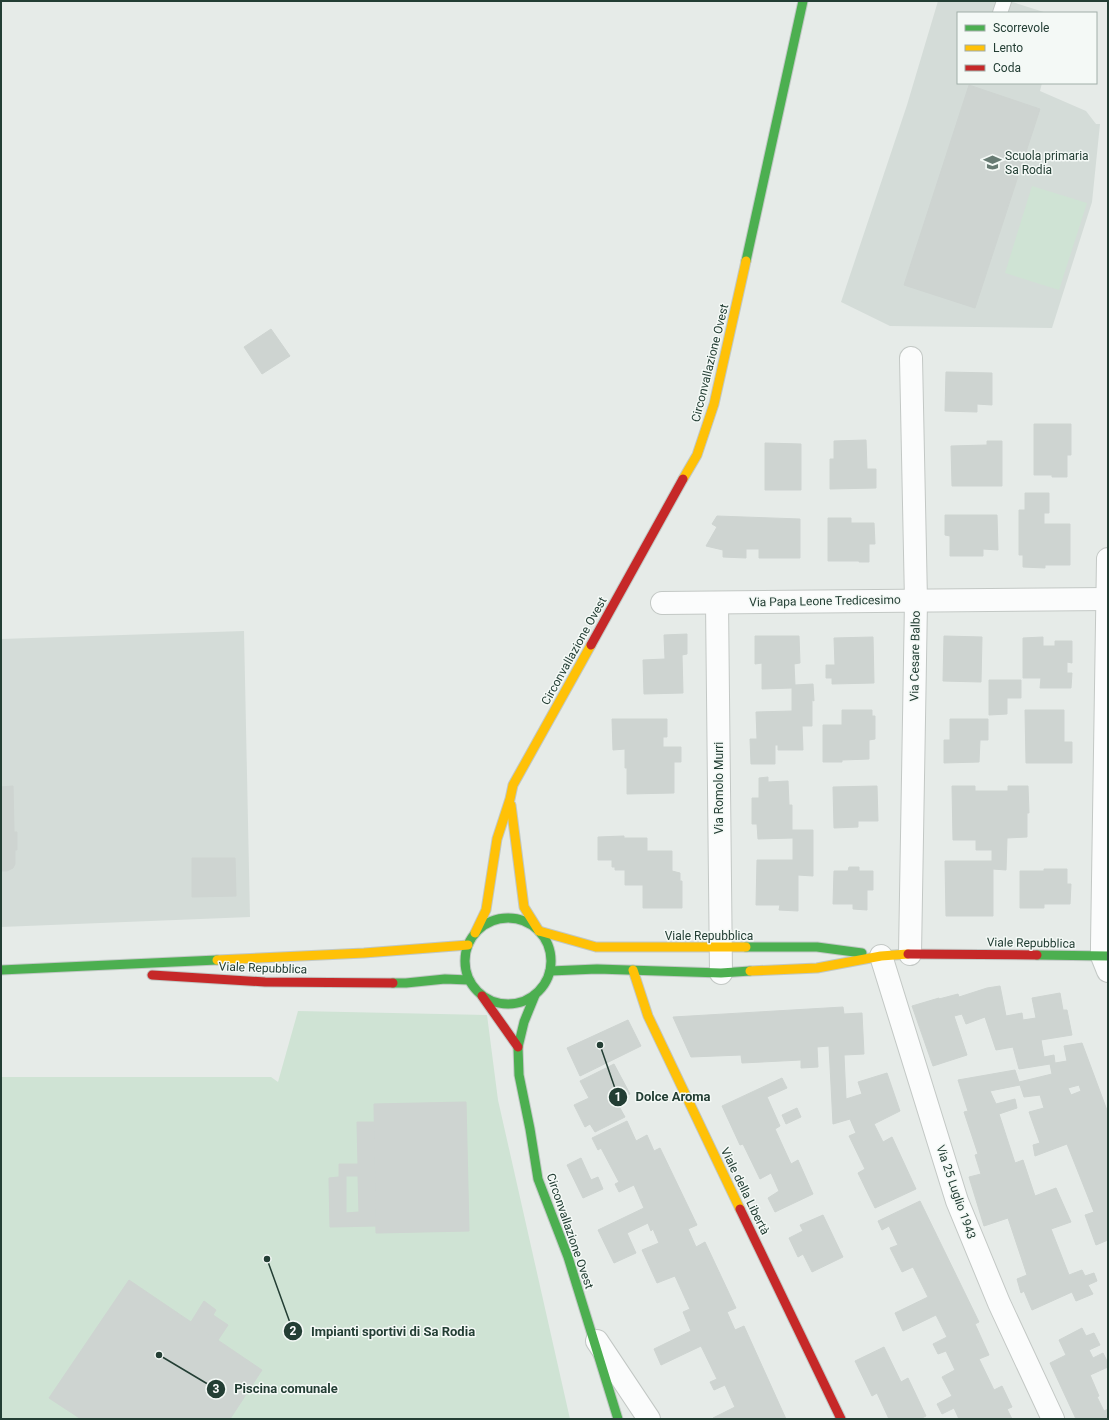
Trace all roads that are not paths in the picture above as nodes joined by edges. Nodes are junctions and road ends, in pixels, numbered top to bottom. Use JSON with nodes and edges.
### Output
{"nodes":[{"id":1,"x":803,"y":1,"type":"edge"},
{"id":2,"x":1004,"y":1,"type":"edge"},
{"id":3,"x":1000,"y":12,"type":"edge"},
{"id":4,"x":911,"y":358,"type":"dead end"},
{"id":5,"x":1108,"y":559,"type":"edge"},
{"id":6,"x":1108,"y":599,"type":"edge"},
{"id":7,"x":916,"y":601,"type":"junction"},
{"id":8,"x":717,"y":602,"type":"junction"},
{"id":9,"x":662,"y":603,"type":"dead end"},
{"id":10,"x":510,"y":799,"type":"junction"},
{"id":11,"x":539,"y":931,"type":"junction"},
{"id":12,"x":475,"y":933,"type":"junction"},
{"id":13,"x":468,"y":945,"type":"junction"},
{"id":14,"x":720,"y":948,"type":"junction"},
{"id":15,"x":910,"y":954,"type":"junction"},
{"id":16,"x":881,"y":956,"type":"junction"},
{"id":17,"x":1106,"y":961,"type":"edge"},
{"id":18,"x":57,"y":969,"type":"junction"},
{"id":19,"x":1,"y":970,"type":"edge"},
{"id":20,"x":633,"y":970,"type":"junction"},
{"id":21,"x":550,"y":971,"type":"junction"},
{"id":22,"x":128,"y":973,"type":"dead end"},
{"id":23,"x":721,"y":973,"type":"junction"},
{"id":24,"x":144,"y":974,"type":"dead end"},
{"id":25,"x":469,"y":980,"type":"junction"},
{"id":26,"x":535,"y":995,"type":"junction"},
{"id":27,"x":482,"y":996,"type":"junction"},
{"id":28,"x":518,"y":1047,"type":"junction"},
{"id":29,"x":592,"y":1334,"type":"junction"},
{"id":30,"x":618,"y":1419,"type":"edge"},
{"id":31,"x":649,"y":1419,"type":"edge"},
{"id":32,"x":841,"y":1419,"type":"edge"},
{"id":33,"x":1053,"y":1419,"type":"edge"}],
"edges":[{"from":1,"to":10,"type":"street","name":"Circonvallazione Ovest"},
{"from":2,"to":3,"type":"lane"},
{"from":4,"to":7,"type":"street","name":"Via Cesare Balbo"},
{"from":5,"to":6,"type":"street"},
{"from":6,"to":7,"type":"street","name":"Via Papa Leone Tredicesimo"},
{"from":6,"to":17,"type":"street"},
{"from":7,"to":8,"type":"street","name":"Via Papa Leone Tredicesimo"},
{"from":7,"to":15,"type":"street","name":"Via Cesare Balbo"},
{"from":8,"to":9,"type":"street","name":"Via Papa Leone Tredicesimo"},
{"from":8,"to":14,"type":"street","name":"Via Romolo Murri"},
{"from":10,"to":11,"type":"street"},
{"from":10,"to":12,"type":"street"},
{"from":11,"to":12,"type":"street"},
{"from":11,"to":14,"type":"street","name":"Viale Repubblica"},
{"from":11,"to":21,"type":"street"},
{"from":12,"to":13,"type":"street"},
{"from":13,"to":18,"type":"street","name":"Viale Repubblica"},
{"from":13,"to":25,"type":"street"},
{"from":14,"to":16,"type":"street","name":"Viale Repubblica"},
{"from":14,"to":23,"type":"street","name":"Via Romolo Murri"},
{"from":15,"to":16,"type":"street","name":"Viale Repubblica"},
{"from":15,"to":17,"type":"street","name":"Viale Repubblica"},
{"from":16,"to":23,"type":"street","name":"Viale Repubblica"},
{"from":16,"to":33,"type":"street","name":"Via 25 Luglio 1943"},
{"from":18,"to":19,"type":"street","name":"Viale Repubblica"},
{"from":18,"to":22,"type":"street","name":"Viale Repubblica"},
{"from":20,"to":21,"type":"street","name":"Viale Repubblica"},
{"from":20,"to":23,"type":"street","name":"Viale Repubblica"},
{"from":20,"to":32,"type":"street","name":"Viale della Libertà"},
{"from":21,"to":26,"type":"street"},
{"from":24,"to":25,"type":"street","name":"Viale Repubblica"},
{"from":25,"to":27,"type":"street"},
{"from":26,"to":27,"type":"street"},
{"from":26,"to":28,"type":"street","name":"Circonvallazione Ovest"},
{"from":27,"to":28,"type":"street"},
{"from":28,"to":29,"type":"street","name":"Circonvallazione Ovest"},
{"from":29,"to":30,"type":"street","name":"Circonvallazione Ovest"},
{"from":29,"to":31,"type":"street"}]}
